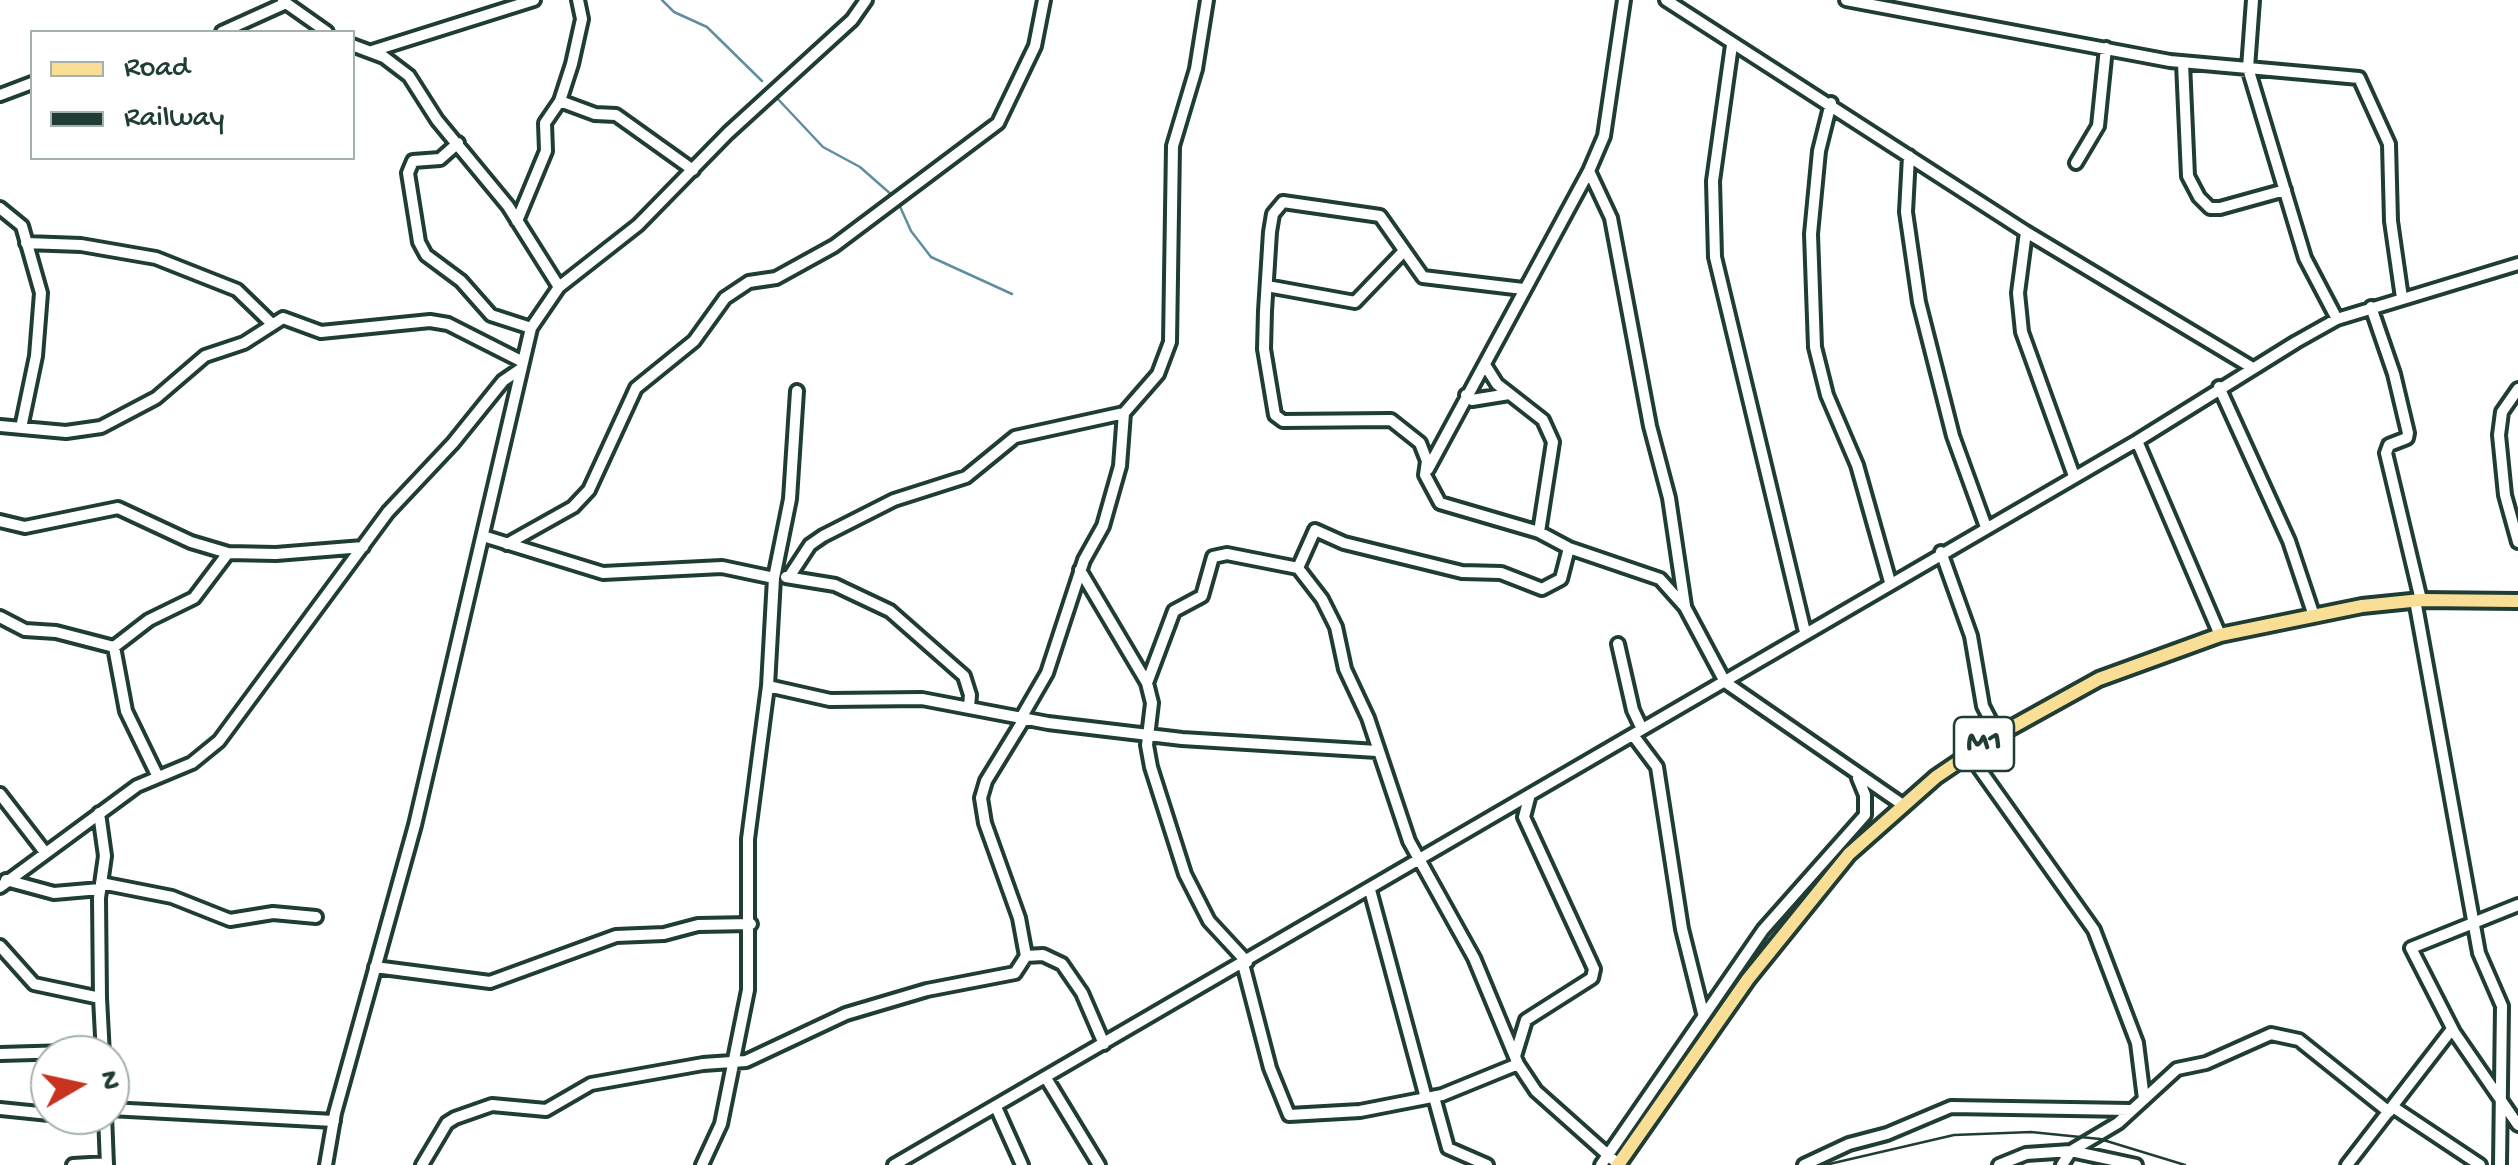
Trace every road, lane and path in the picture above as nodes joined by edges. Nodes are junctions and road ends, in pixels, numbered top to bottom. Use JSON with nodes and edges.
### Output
{"nodes":[{"id":1,"x":534,"y":0,"type":"edge"},
{"id":2,"x":578,"y":0,"type":"edge"},
{"id":3,"x":866,"y":0,"type":"edge"},
{"id":4,"x":1044,"y":0,"type":"edge"},
{"id":5,"x":1207,"y":0,"type":"edge"},
{"id":6,"x":1624,"y":0,"type":"edge"},
{"id":7,"x":1666,"y":0,"type":"edge"},
{"id":8,"x":1846,"y":0,"type":"edge"},
{"id":9,"x":2254,"y":0,"type":"edge"},
{"id":10,"x":284,"y":2,"type":"edge"},
{"id":11,"x":226,"y":30,"type":"edge"},
{"id":12,"x":325,"y":30,"type":"edge"},
{"id":13,"x":1732,"y":45,"type":"junction"},
{"id":14,"x":355,"y":46,"type":"edge"},
{"id":15,"x":2106,"y":48,"type":"junction"},
{"id":16,"x":371,"y":51,"type":"junction"},
{"id":17,"x":2184,"y":63,"type":"junction"},
{"id":18,"x":2248,"y":68,"type":"junction"},
{"id":19,"x":30,"y":84,"type":"edge"},
{"id":20,"x":0,"y":94,"type":"edge"},
{"id":21,"x":560,"y":101,"type":"junction"},
{"id":22,"x":1831,"y":103,"type":"junction"},
{"id":23,"x":458,"y":143,"type":"junction"},
{"id":24,"x":1909,"y":156,"type":"junction"},
{"id":25,"x":2076,"y":163,"type":"dead end"},
{"id":26,"x":692,"y":170,"type":"junction"},
{"id":27,"x":1589,"y":172,"type":"junction"},
{"id":28,"x":2286,"y":190,"type":"junction"},
{"id":29,"x":0,"y":208,"type":"edge"},
{"id":30,"x":517,"y":221,"type":"junction"},
{"id":31,"x":2026,"y":232,"type":"junction"},
{"id":32,"x":26,"y":243,"type":"junction"},
{"id":33,"x":1403,"y":252,"type":"junction"},
{"id":34,"x":2518,"y":264,"type":"edge"},
{"id":35,"x":1266,"y":286,"type":"junction"},
{"id":36,"x":559,"y":287,"type":"junction"},
{"id":37,"x":1523,"y":289,"type":"junction"},
{"id":38,"x":2402,"y":298,"type":"junction"},
{"id":39,"x":2371,"y":308,"type":"junction"},
{"id":40,"x":2336,"y":319,"type":"junction"},
{"id":41,"x":271,"y":323,"type":"junction"},
{"id":42,"x":531,"y":328,"type":"junction"},
{"id":43,"x":520,"y":366,"type":"junction"},
{"id":44,"x":1485,"y":366,"type":"junction"},
{"id":45,"x":2251,"y":367,"type":"junction"},
{"id":46,"x":2220,"y":388,"type":"junction"},
{"id":47,"x":2518,"y":390,"type":"edge"},
{"id":48,"x":797,"y":391,"type":"dead end"},
{"id":49,"x":1510,"y":394,"type":"junction"},
{"id":50,"x":1466,"y":396,"type":"junction"},
{"id":51,"x":1124,"y":413,"type":"junction"},
{"id":52,"x":0,"y":426,"type":"edge"},
{"id":53,"x":22,"y":428,"type":"junction"},
{"id":54,"x":2137,"y":441,"type":"junction"},
{"id":55,"x":1425,"y":474,"type":"junction"},
{"id":56,"x":2074,"y":476,"type":"junction"},
{"id":57,"x":2518,"y":494,"type":"edge"},
{"id":58,"x":2505,"y":495,"type":"junction"},
{"id":59,"x":0,"y":522,"type":"edge"},
{"id":60,"x":1986,"y":527,"type":"junction"},
{"id":61,"x":1539,"y":532,"type":"junction"},
{"id":62,"x":483,"y":536,"type":"junction"},
{"id":63,"x":2518,"y":542,"type":"edge"},
{"id":64,"x":507,"y":544,"type":"junction"},
{"id":65,"x":363,"y":547,"type":"junction"},
{"id":66,"x":1569,"y":548,"type":"junction"},
{"id":67,"x":1942,"y":552,"type":"junction"},
{"id":68,"x":228,"y":553,"type":"junction"},
{"id":69,"x":1298,"y":568,"type":"junction"},
{"id":70,"x":1080,"y":570,"type":"junction"},
{"id":71,"x":775,"y":576,"type":"junction"},
{"id":72,"x":789,"y":577,"type":"junction"},
{"id":73,"x":1890,"y":582,"type":"junction"},
{"id":74,"x":2518,"y":588,"type":"edge"},
{"id":75,"x":2418,"y":600,"type":"junction"},
{"id":76,"x":2518,"y":601,"type":"edge"},
{"id":77,"x":1685,"y":607,"type":"junction"},
{"id":78,"x":2313,"y":613,"type":"junction"},
{"id":79,"x":0,"y":616,"type":"edge"},
{"id":80,"x":1806,"y":632,"type":"junction"},
{"id":81,"x":2220,"y":634,"type":"junction"},
{"id":82,"x":1618,"y":644,"type":"dead end"},
{"id":83,"x":114,"y":646,"type":"junction"},
{"id":84,"x":1725,"y":682,"type":"junction"},
{"id":85,"x":1147,"y":683,"type":"junction"},
{"id":86,"x":768,"y":686,"type":"junction"},
{"id":87,"x":969,"y":707,"type":"junction"},
{"id":88,"x":1022,"y":718,"type":"junction"},
{"id":89,"x":1638,"y":732,"type":"junction"},
{"id":90,"x":1148,"y":735,"type":"junction"},
{"id":91,"x":1998,"y":735,"type":"junction"},
{"id":92,"x":1378,"y":750,"type":"junction"},
{"id":93,"x":1969,"y":754,"type":"junction"},
{"id":94,"x":158,"y":776,"type":"junction"},
{"id":95,"x":1857,"y":777,"type":"junction"},
{"id":96,"x":0,"y":794,"type":"edge"},
{"id":97,"x":1530,"y":797,"type":"junction"},
{"id":98,"x":1903,"y":805,"type":"junction"},
{"id":99,"x":99,"y":813,"type":"junction"},
{"id":100,"x":44,"y":852,"type":"junction"},
{"id":101,"x":1421,"y":860,"type":"junction"},
{"id":102,"x":3,"y":884,"type":"edge"},
{"id":103,"x":101,"y":886,"type":"junction"},
{"id":104,"x":1370,"y":890,"type":"junction"},
{"id":105,"x":2518,"y":905,"type":"edge"},
{"id":106,"x":316,"y":918,"type":"dead end"},
{"id":107,"x":2473,"y":922,"type":"junction"},
{"id":108,"x":750,"y":924,"type":"junction"},
{"id":109,"x":1,"y":946,"type":"edge"},
{"id":110,"x":1026,"y":956,"type":"junction"},
{"id":111,"x":0,"y":961,"type":"edge"},
{"id":112,"x":1245,"y":963,"type":"junction"},
{"id":113,"x":375,"y":966,"type":"junction"},
{"id":114,"x":100,"y":998,"type":"junction"},
{"id":115,"x":1703,"y":1013,"type":"junction"},
{"id":116,"x":2452,"y":1029,"type":"junction"},
{"id":117,"x":102,"y":1035,"type":"edge"},
{"id":118,"x":1104,"y":1044,"type":"junction"},
{"id":119,"x":0,"y":1054,"type":"edge"},
{"id":120,"x":30,"y":1054,"type":"edge"},
{"id":121,"x":1516,"y":1060,"type":"junction"},
{"id":122,"x":732,"y":1063,"type":"junction"},
{"id":123,"x":1046,"y":1078,"type":"junction"},
{"id":124,"x":2499,"y":1095,"type":"junction"},
{"id":125,"x":1430,"y":1097,"type":"junction"},
{"id":126,"x":2144,"y":1099,"type":"junction"},
{"id":127,"x":996,"y":1107,"type":"junction"},
{"id":128,"x":0,"y":1109,"type":"edge"},
{"id":129,"x":2133,"y":1109,"type":"junction"},
{"id":130,"x":2391,"y":1109,"type":"junction"},
{"id":131,"x":30,"y":1112,"type":"edge"},
{"id":132,"x":130,"y":1113,"type":"edge"},
{"id":133,"x":334,"y":1121,"type":"junction"},
{"id":134,"x":2518,"y":1125,"type":"edge"},
{"id":135,"x":108,"y":1135,"type":"edge"},
{"id":136,"x":2071,"y":1151,"type":"junction"},
{"id":137,"x":1615,"y":1161,"type":"edge"},
{"id":138,"x":107,"y":1164,"type":"edge"},
{"id":139,"x":73,"y":1165,"type":"edge"},
{"id":140,"x":326,"y":1165,"type":"edge"},
{"id":141,"x":422,"y":1165,"type":"edge"},
{"id":142,"x":702,"y":1165,"type":"edge"},
{"id":143,"x":894,"y":1165,"type":"edge"},
{"id":144,"x":1022,"y":1165,"type":"edge"},
{"id":145,"x":1099,"y":1165,"type":"edge"},
{"id":146,"x":1487,"y":1165,"type":"edge"},
{"id":147,"x":1601,"y":1165,"type":"edge"},
{"id":148,"x":1804,"y":1165,"type":"edge"},
{"id":149,"x":1999,"y":1165,"type":"edge"},
{"id":150,"x":2062,"y":1165,"type":"edge"},
{"id":151,"x":2136,"y":1165,"type":"edge"},
{"id":152,"x":2347,"y":1165,"type":"edge"},
{"id":153,"x":2480,"y":1165,"type":"edge"},
{"id":154,"x":2500,"y":1165,"type":"edge"}],
"edges":[{"from":1,"to":16,"type":"street"},
{"from":2,"to":21,"type":"street"},
{"from":3,"to":26,"type":"street"},
{"from":4,"to":64,"type":"street"},
{"from":5,"to":51,"type":"street"},
{"from":6,"to":27,"type":"street"},
{"from":7,"to":13,"type":"street"},
{"from":8,"to":15,"type":"street"},
{"from":9,"to":18,"type":"street"},
{"from":10,"to":11,"type":"street"},
{"from":10,"to":12,"type":"street"},
{"from":13,"to":22,"type":"street"},
{"from":13,"to":80,"type":"street"},
{"from":14,"to":16,"type":"street"},
{"from":15,"to":17,"type":"street"},
{"from":15,"to":25,"type":"street"},
{"from":16,"to":23,"type":"street"},
{"from":17,"to":18,"type":"street"},
{"from":17,"to":28,"type":"street"},
{"from":18,"to":28,"type":"street"},
{"from":18,"to":38,"type":"street"},
{"from":19,"to":20,"type":"street"},
{"from":21,"to":26,"type":"street"},
{"from":21,"to":30,"type":"street"},
{"from":22,"to":24,"type":"street"},
{"from":22,"to":73,"type":"street"},
{"from":23,"to":30,"type":"street"},
{"from":23,"to":42,"type":"street"},
{"from":24,"to":31,"type":"street"},
{"from":24,"to":60,"type":"street"},
{"from":26,"to":36,"type":"street"},
{"from":27,"to":37,"type":"street"},
{"from":27,"to":77,"type":"street"},
{"from":28,"to":40,"type":"street"},
{"from":29,"to":32,"type":"street"},
{"from":30,"to":36,"type":"street"},
{"from":31,"to":45,"type":"street"},
{"from":31,"to":56,"type":"street"},
{"from":32,"to":41,"type":"street"},
{"from":32,"to":53,"type":"street"},
{"from":33,"to":35,"type":"street"},
{"from":33,"to":35,"type":"street"},
{"from":33,"to":37,"type":"street"},
{"from":34,"to":38,"type":"street"},
{"from":35,"to":55,"type":"street"},
{"from":36,"to":42,"type":"street"},
{"from":37,"to":44,"type":"street"},
{"from":38,"to":39,"type":"street"},
{"from":39,"to":40,"type":"street"},
{"from":39,"to":75,"type":"street"},
{"from":40,"to":45,"type":"street"},
{"from":41,"to":43,"type":"street"},
{"from":41,"to":53,"type":"street"},
{"from":42,"to":43,"type":"street"},
{"from":43,"to":62,"type":"street"},
{"from":43,"to":65,"type":"street"},
{"from":44,"to":49,"type":"street"},
{"from":44,"to":50,"type":"street"},
{"from":45,"to":46,"type":"street"},
{"from":46,"to":54,"type":"street"},
{"from":46,"to":78,"type":"street"},
{"from":47,"to":58,"type":"street"},
{"from":48,"to":71,"type":"street"},
{"from":49,"to":50,"type":"street"},
{"from":49,"to":61,"type":"street"},
{"from":50,"to":55,"type":"street"},
{"from":51,"to":70,"type":"street"},
{"from":51,"to":72,"type":"street"},
{"from":52,"to":53,"type":"street"},
{"from":54,"to":56,"type":"street"},
{"from":54,"to":81,"type":"street"},
{"from":55,"to":61,"type":"street"},
{"from":56,"to":60,"type":"street"},
{"from":57,"to":58,"type":"street"},
{"from":58,"to":63,"type":"street"},
{"from":59,"to":68,"type":"street"},
{"from":60,"to":67,"type":"street"},
{"from":61,"to":66,"type":"street"},
{"from":62,"to":64,"type":"street"},
{"from":62,"to":113,"type":"street"},
{"from":64,"to":71,"type":"street"},
{"from":65,"to":68,"type":"street"},
{"from":65,"to":94,"type":"street"},
{"from":66,"to":69,"type":"street"},
{"from":66,"to":77,"type":"street"},
{"from":67,"to":73,"type":"street"},
{"from":67,"to":91,"type":"street"},
{"from":68,"to":83,"type":"street"},
{"from":69,"to":85,"type":"street"},
{"from":69,"to":92,"type":"street"},
{"from":70,"to":85,"type":"street"},
{"from":70,"to":88,"type":"street"},
{"from":71,"to":72,"type":"street"},
{"from":71,"to":86,"type":"street"},
{"from":72,"to":87,"type":"street"},
{"from":73,"to":80,"type":"street"},
{"from":74,"to":76,"type":"street"},
{"from":75,"to":76,"type":"main road","number":"M1"},
{"from":75,"to":78,"type":"main road","number":"M1"},
{"from":75,"to":107,"type":"street"},
{"from":77,"to":84,"type":"street"},
{"from":78,"to":81,"type":"main road","number":"M1"},
{"from":79,"to":83,"type":"street"},
{"from":80,"to":84,"type":"street"},
{"from":81,"to":91,"type":"main road","number":"M1"},
{"from":82,"to":89,"type":"street"},
{"from":83,"to":94,"type":"street"},
{"from":84,"to":89,"type":"street"},
{"from":84,"to":95,"type":"street"},
{"from":85,"to":90,"type":"street"},
{"from":86,"to":87,"type":"street"},
{"from":86,"to":108,"type":"street"},
{"from":87,"to":88,"type":"street"},
{"from":88,"to":90,"type":"street"},
{"from":88,"to":110,"type":"street"},
{"from":89,"to":97,"type":"street"},
{"from":89,"to":115,"type":"street"},
{"from":90,"to":92,"type":"street"},
{"from":90,"to":112,"type":"street"},
{"from":91,"to":93,"type":"main road","number":"M1"},
{"from":92,"to":101,"type":"street"},
{"from":93,"to":98,"type":"main road","number":"M1"},
{"from":93,"to":126,"type":"street"},
{"from":94,"to":99,"type":"street"},
{"from":95,"to":98,"type":"street"},
{"from":95,"to":115,"type":"street"},
{"from":96,"to":100,"type":"street"},
{"from":97,"to":101,"type":"street"},
{"from":97,"to":121,"type":"street"},
{"from":98,"to":137,"type":"main road","number":"M1"},
{"from":99,"to":100,"type":"street"},
{"from":99,"to":103,"type":"street"},
{"from":100,"to":102,"type":"street"},
{"from":101,"to":104,"type":"street"},
{"from":101,"to":121,"type":"street"},
{"from":102,"to":103,"type":"street"},
{"from":103,"to":106,"type":"street"},
{"from":103,"to":114,"type":"street"},
{"from":104,"to":112,"type":"street"},
{"from":104,"to":125,"type":"street"},
{"from":105,"to":107,"type":"street"},
{"from":107,"to":116,"type":"street"},
{"from":107,"to":124,"type":"street"},
{"from":108,"to":113,"type":"street"},
{"from":108,"to":122,"type":"street"},
{"from":109,"to":111,"type":"street"},
{"from":109,"to":114,"type":"street"},
{"from":110,"to":118,"type":"street"},
{"from":110,"to":122,"type":"street"},
{"from":112,"to":118,"type":"street"},
{"from":112,"to":125,"type":"street"},
{"from":113,"to":133,"type":"street"},
{"from":114,"to":117,"type":"street"},
{"from":115,"to":137,"type":"street"},
{"from":116,"to":124,"type":"street"},
{"from":116,"to":130,"type":"street"},
{"from":118,"to":123,"type":"street"},
{"from":119,"to":120,"type":"street"},
{"from":121,"to":125,"type":"street"},
{"from":121,"to":137,"type":"street"},
{"from":122,"to":141,"type":"street"},
{"from":122,"to":142,"type":"street"},
{"from":123,"to":127,"type":"street"},
{"from":123,"to":145,"type":"street"},
{"from":124,"to":134,"type":"street"},
{"from":124,"to":154,"type":"street"},
{"from":125,"to":146,"type":"street"},
{"from":126,"to":129,"type":"street"},
{"from":126,"to":130,"type":"street"},
{"from":127,"to":143,"type":"street"},
{"from":127,"to":144,"type":"street"},
{"from":128,"to":131,"type":"street"},
{"from":129,"to":136,"type":"street"},
{"from":129,"to":148,"type":"street"},
{"from":130,"to":152,"type":"street"},
{"from":130,"to":153,"type":"street"},
{"from":132,"to":133,"type":"street"},
{"from":133,"to":140,"type":"street"},
{"from":135,"to":138,"type":"street"},
{"from":136,"to":149,"type":"street"},
{"from":136,"to":150,"type":"street"},
{"from":136,"to":151,"type":"street"},
{"from":137,"to":147,"type":"street"},
{"from":138,"to":139,"type":"street"}]}
